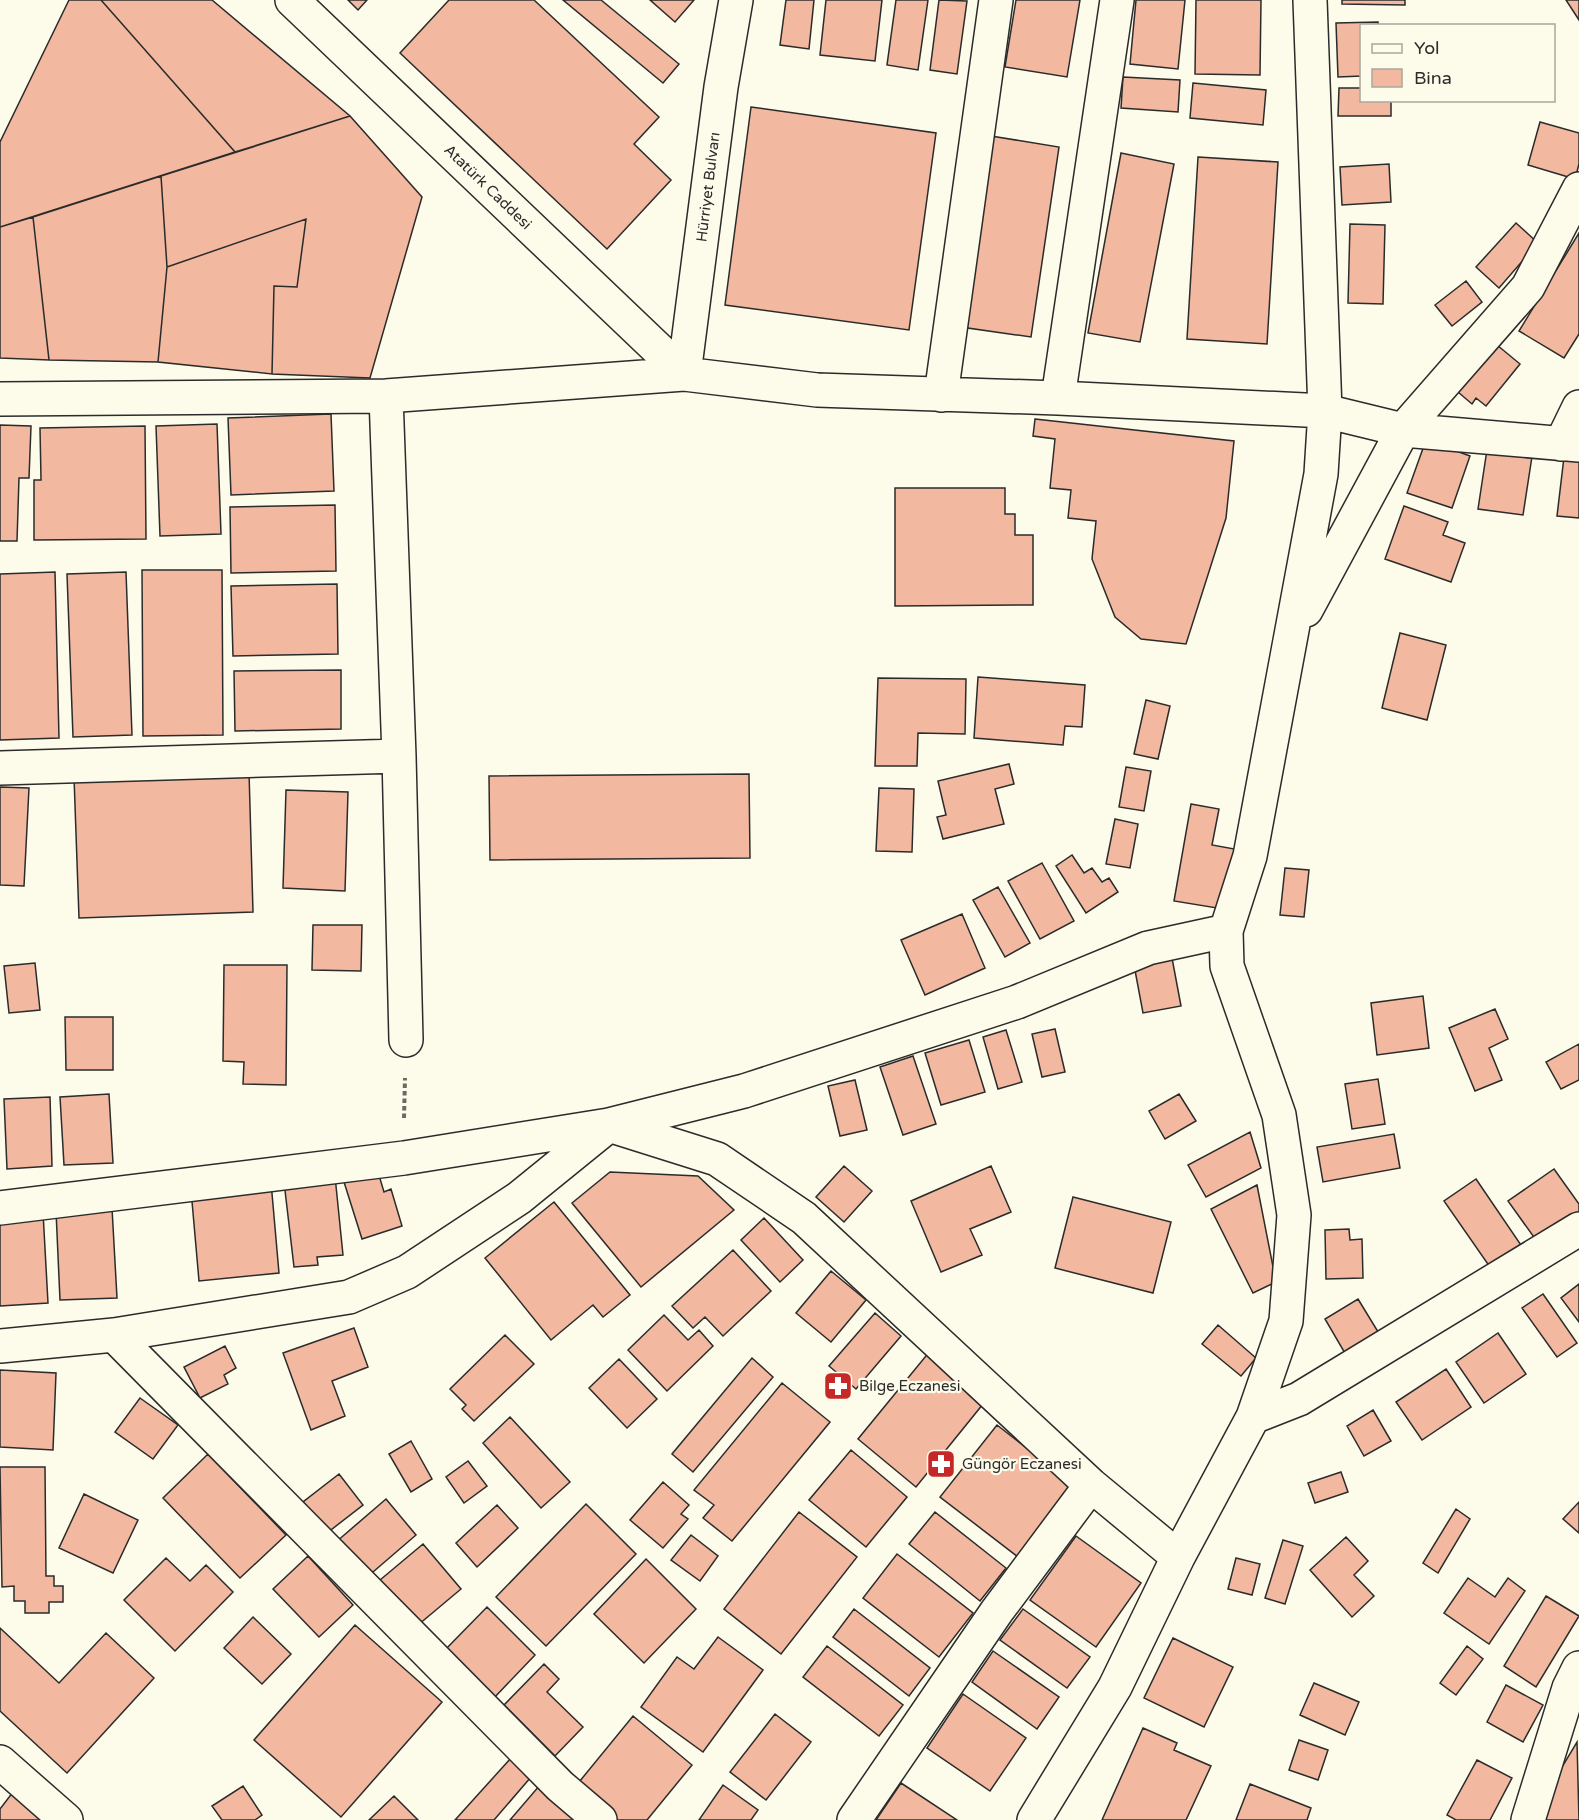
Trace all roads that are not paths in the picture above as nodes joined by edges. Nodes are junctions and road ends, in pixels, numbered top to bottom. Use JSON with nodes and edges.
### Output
{"nodes":[{"id":1,"x":292,"y":0,"type":"edge"},
{"id":2,"x":736,"y":0,"type":"edge"},
{"id":3,"x":996,"y":0,"type":"edge"},
{"id":4,"x":1117,"y":0,"type":"edge"},
{"id":5,"x":1310,"y":0,"type":"edge"},
{"id":6,"x":1579,"y":189,"type":"edge"},
{"id":7,"x":684,"y":374,"type":"junction"},
{"id":8,"x":941,"y":395,"type":"junction"},
{"id":9,"x":386,"y":396,"type":"junction"},
{"id":10,"x":1058,"y":398,"type":"junction"},
{"id":11,"x":0,"y":399,"type":"edge"},
{"id":12,"x":1579,"y":407,"type":"edge"},
{"id":13,"x":1325,"y":411,"type":"junction"},
{"id":14,"x":1403,"y":430,"type":"junction"},
{"id":15,"x":1570,"y":445,"type":"edge"},
{"id":16,"x":1290,"y":638,"type":"junction"},
{"id":17,"x":399,"y":756,"type":"junction"},
{"id":18,"x":0,"y":768,"type":"edge"},
{"id":19,"x":1226,"y":931,"type":"junction"},
{"id":20,"x":406,"y":1040,"type":"road end"},
{"id":21,"x":609,"y":1125,"type":"junction"},
{"id":22,"x":0,"y":1208,"type":"edge"},
{"id":23,"x":1579,"y":1229,"type":"edge"},
{"id":24,"x":114,"y":1335,"type":"junction"},
{"id":25,"x":0,"y":1346,"type":"edge"},
{"id":26,"x":1253,"y":1417,"type":"junction"},
{"id":27,"x":1090,"y":1485,"type":"junction"},
{"id":28,"x":1178,"y":1557,"type":"junction"},
{"id":29,"x":1579,"y":1668,"type":"edge"},
{"id":30,"x":0,"y":1762,"type":"edge"},
{"id":31,"x":66,"y":1820,"type":"edge"},
{"id":32,"x":600,"y":1820,"type":"edge"},
{"id":33,"x":854,"y":1820,"type":"edge"},
{"id":34,"x":1034,"y":1820,"type":"edge"},
{"id":35,"x":1528,"y":1820,"type":"edge"}],
"edges":[{"from":1,"to":7,"type":"street","name":"Atatürk Caddesi"},
{"from":2,"to":7,"type":"street","name":"Hürriyet Bulvarı"},
{"from":3,"to":8,"type":"street"},
{"from":4,"to":10,"type":"street"},
{"from":5,"to":13,"type":"street"},
{"from":6,"to":14,"type":"street"},
{"from":7,"to":8,"type":"street"},
{"from":7,"to":9,"type":"street"},
{"from":8,"to":10,"type":"street"},
{"from":9,"to":11,"type":"street"},
{"from":9,"to":17,"type":"street"},
{"from":10,"to":13,"type":"street"},
{"from":12,"to":15,"type":"street"},
{"from":13,"to":14,"type":"street"},
{"from":13,"to":16,"type":"street"},
{"from":14,"to":15,"type":"street"},
{"from":14,"to":16,"type":"street"},
{"from":16,"to":19,"type":"street"},
{"from":17,"to":18,"type":"street"},
{"from":17,"to":20,"type":"street"},
{"from":19,"to":21,"type":"street"},
{"from":19,"to":26,"type":"street"},
{"from":21,"to":22,"type":"street"},
{"from":21,"to":24,"type":"street"},
{"from":21,"to":27,"type":"street"},
{"from":23,"to":26,"type":"street"},
{"from":24,"to":25,"type":"street"},
{"from":24,"to":32,"type":"street"},
{"from":26,"to":28,"type":"street"},
{"from":27,"to":28,"type":"street"},
{"from":27,"to":33,"type":"street"},
{"from":28,"to":34,"type":"street"},
{"from":29,"to":35,"type":"street"},
{"from":30,"to":31,"type":"street"}]}
